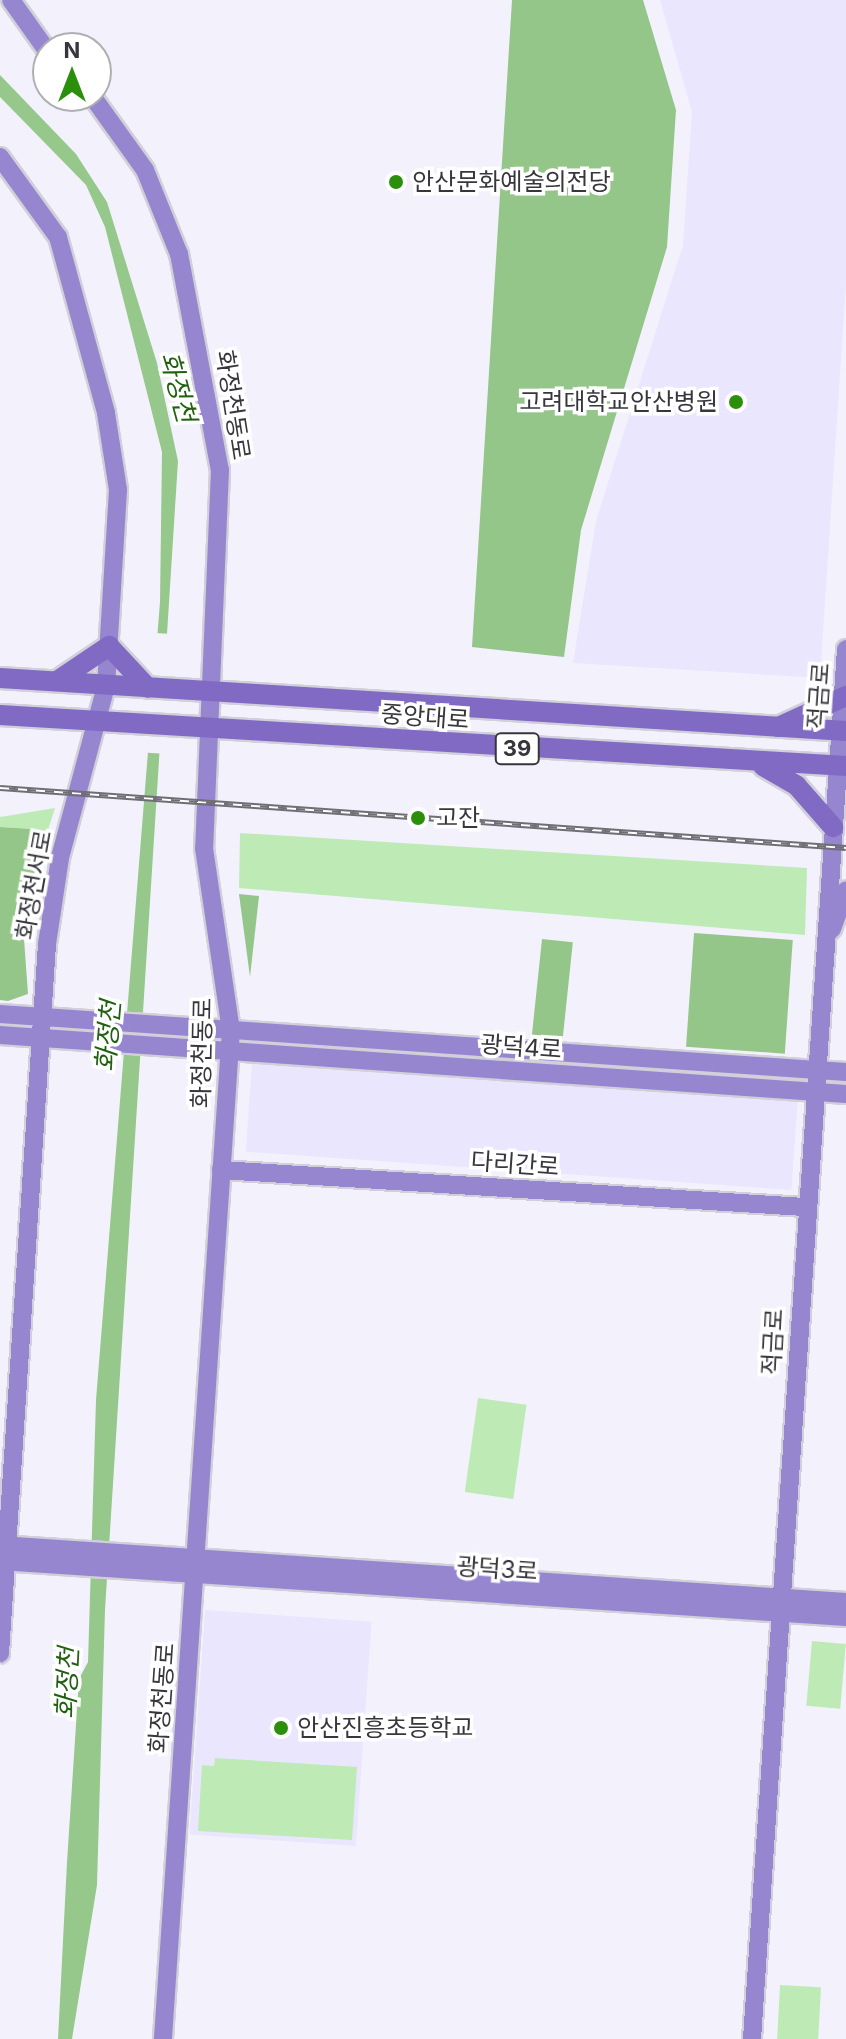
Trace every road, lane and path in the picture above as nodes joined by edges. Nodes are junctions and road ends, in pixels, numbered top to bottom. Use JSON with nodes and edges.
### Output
{"nodes":[{"id":1,"x":11,"y":0,"type":"edge"},
{"id":2,"x":34,"y":32,"type":"edge"},
{"id":3,"x":103,"y":112,"type":"edge"},
{"id":4,"x":0,"y":157,"type":"edge"},
{"id":5,"x":109,"y":646,"type":"junction"},
{"id":6,"x":846,"y":649,"type":"edge"},
{"id":7,"x":0,"y":678,"type":"edge"},
{"id":8,"x":56,"y":682,"type":"junction"},
{"id":9,"x":137,"y":683,"type":"junction"},
{"id":10,"x":106,"y":686,"type":"junction"},
{"id":11,"x":213,"y":692,"type":"junction"},
{"id":12,"x":844,"y":694,"type":"edge"},
{"id":13,"x":0,"y":715,"type":"edge"},
{"id":14,"x":97,"y":723,"type":"junction"},
{"id":15,"x":778,"y":727,"type":"junction"},
{"id":16,"x":210,"y":729,"type":"junction"},
{"id":17,"x":843,"y":731,"type":"edge"},
{"id":18,"x":760,"y":764,"type":"junction"},
{"id":19,"x":842,"y":765,"type":"edge"},
{"id":20,"x":833,"y":827,"type":"junction"},
{"id":21,"x":846,"y":890,"type":"edge"},
{"id":22,"x":824,"y":954,"type":"junction"},
{"id":23,"x":0,"y":1014,"type":"edge"},
{"id":24,"x":42,"y":1017,"type":"junction"},
{"id":25,"x":231,"y":1030,"type":"junction"},
{"id":26,"x":0,"y":1035,"type":"edge"},
{"id":27,"x":41,"y":1038,"type":"junction"},
{"id":28,"x":230,"y":1051,"type":"junction"},
{"id":29,"x":814,"y":1070,"type":"junction"},
{"id":30,"x":846,"y":1072,"type":"edge"},
{"id":31,"x":813,"y":1091,"type":"junction"},
{"id":32,"x":846,"y":1094,"type":"edge"},
{"id":33,"x":221,"y":1170,"type":"junction"},
{"id":34,"x":805,"y":1207,"type":"junction"},
{"id":35,"x":5,"y":1553,"type":"edge"},
{"id":36,"x":195,"y":1566,"type":"junction"},
{"id":37,"x":846,"y":1602,"type":"edge"},
{"id":38,"x":779,"y":1605,"type":"junction"},
{"id":39,"x":846,"y":1617,"type":"edge"},
{"id":40,"x":0,"y":1653,"type":"edge"},
{"id":41,"x":163,"y":2039,"type":"edge"},
{"id":42,"x":752,"y":2039,"type":"edge"}],
"edges":[{"from":1,"to":2,"type":"street"},
{"from":3,"to":11,"type":"street","name":"화정천동로"},
{"from":4,"to":5,"type":"street","name":"화정천서로"},
{"from":5,"to":8,"type":"main road"},
{"from":5,"to":9,"type":"main road"},
{"from":5,"to":10,"type":"street","name":"화정천서로"},
{"from":6,"to":12,"type":"street","name":"적금로"},
{"from":7,"to":8,"type":"main road","name":"중앙대로","number":"39"},
{"from":8,"to":10,"type":"main road","name":"중앙대로","number":"39"},
{"from":9,"to":10,"type":"main road","name":"중앙대로","number":"39"},
{"from":9,"to":11,"type":"main road","name":"중앙대로","number":"39"},
{"from":10,"to":14,"type":"street","name":"화정천서로"},
{"from":11,"to":15,"type":"main road","name":"중앙대로","number":"39"},
{"from":11,"to":16,"type":"street","name":"화정천동로"},
{"from":12,"to":15,"type":"main road"},
{"from":12,"to":17,"type":"street","name":"적금로"},
{"from":13,"to":14,"type":"main road","name":"중앙대로","number":"39"},
{"from":14,"to":16,"type":"main road","name":"중앙대로","number":"39"},
{"from":14,"to":24,"type":"street","name":"화정천서로"},
{"from":15,"to":17,"type":"main road","name":"중앙대로","number":"39"},
{"from":16,"to":18,"type":"main road","name":"중앙대로","number":"39"},
{"from":16,"to":25,"type":"street","name":"화정천동로"},
{"from":17,"to":19,"type":"street","name":"적금로"},
{"from":18,"to":19,"type":"main road","name":"중앙대로","number":"39"},
{"from":18,"to":20,"type":"main road"},
{"from":19,"to":20,"type":"street","name":"적금로"},
{"from":20,"to":22,"type":"street","name":"적금로"},
{"from":21,"to":22,"type":"street"},
{"from":22,"to":29,"type":"street","name":"적금로"},
{"from":23,"to":24,"type":"street"},
{"from":24,"to":25,"type":"street","name":"광덕4로"},
{"from":24,"to":27,"type":"street","name":"화정천서로"},
{"from":25,"to":28,"type":"street","name":"화정천동로"},
{"from":25,"to":29,"type":"street","name":"광덕4로"},
{"from":26,"to":27,"type":"street"},
{"from":27,"to":28,"type":"street","name":"광덕4로"},
{"from":27,"to":35,"type":"street","name":"화정천서로"},
{"from":28,"to":31,"type":"street","name":"광덕4로"},
{"from":28,"to":33,"type":"street","name":"화정천동로"},
{"from":29,"to":30,"type":"street","name":"광덕4로"},
{"from":29,"to":31,"type":"street","name":"적금로"},
{"from":31,"to":32,"type":"street","name":"광덕4로"},
{"from":31,"to":34,"type":"street","name":"적금로"},
{"from":33,"to":34,"type":"street","name":"다리간로"},
{"from":33,"to":36,"type":"street","name":"화정천동로"},
{"from":34,"to":38,"type":"street","name":"적금로"},
{"from":35,"to":36,"type":"street","name":"광덕3로"},
{"from":35,"to":40,"type":"street","name":"화정천서로"},
{"from":36,"to":38,"type":"street","name":"광덕3로"},
{"from":36,"to":41,"type":"street","name":"화정천동로"},
{"from":37,"to":38,"type":"street","name":"광덕3로"},
{"from":38,"to":39,"type":"street","name":"광덕3로"},
{"from":38,"to":42,"type":"street","name":"적금로"}]}
